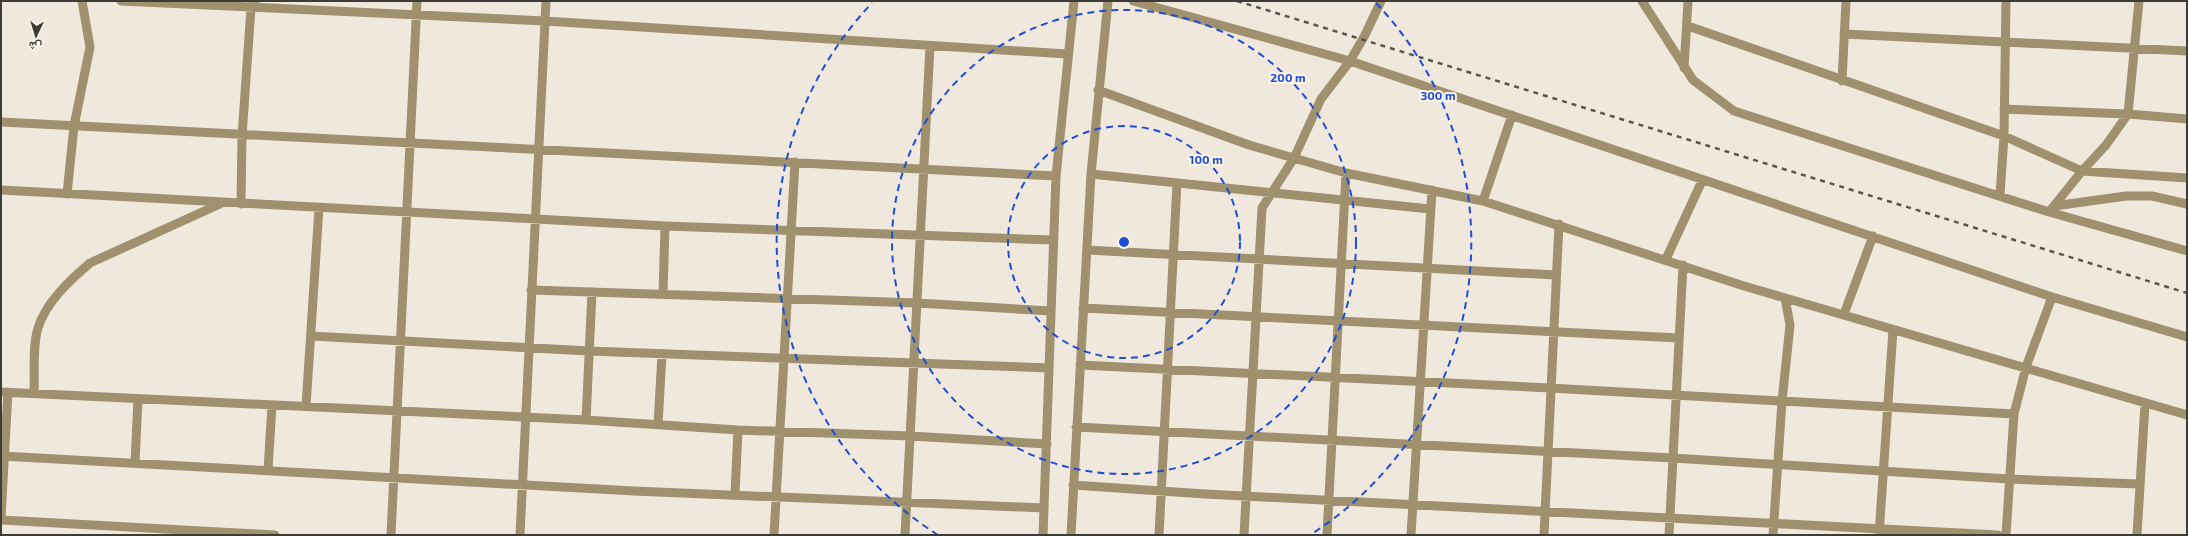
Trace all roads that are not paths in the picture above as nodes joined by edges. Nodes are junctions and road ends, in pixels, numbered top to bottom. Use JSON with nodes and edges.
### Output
{"nodes":[{"id":1,"x":82,"y":1,"type":"edge"},
{"id":2,"x":122,"y":1,"type":"edge"},
{"id":3,"x":417,"y":1,"type":"edge"},
{"id":4,"x":546,"y":1,"type":"edge"},
{"id":5,"x":1074,"y":1,"type":"edge"},
{"id":6,"x":1108,"y":1,"type":"edge"},
{"id":7,"x":1133,"y":1,"type":"edge"},
{"id":8,"x":1381,"y":1,"type":"edge"},
{"id":9,"x":1642,"y":1,"type":"edge"},
{"id":10,"x":1688,"y":1,"type":"edge"},
{"id":11,"x":1846,"y":1,"type":"edge"},
{"id":12,"x":2006,"y":1,"type":"edge"},
{"id":13,"x":2139,"y":1,"type":"edge"},
{"id":14,"x":253,"y":4,"type":"edge"},
{"id":15,"x":416,"y":14,"type":"junction"},
{"id":16,"x":545,"y":21,"type":"junction"},
{"id":17,"x":1688,"y":26,"type":"junction"},
{"id":18,"x":1844,"y":34,"type":"junction"},
{"id":19,"x":2005,"y":42,"type":"junction"},
{"id":20,"x":930,"y":46,"type":"junction"},
{"id":21,"x":2134,"y":48,"type":"junction"},
{"id":22,"x":2187,"y":51,"type":"edge"},
{"id":23,"x":1067,"y":54,"type":"junction"},
{"id":24,"x":1350,"y":61,"type":"junction"},
{"id":25,"x":1684,"y":68,"type":"junction"},
{"id":26,"x":1842,"y":81,"type":"junction"},
{"id":27,"x":1098,"y":90,"type":"junction"},
{"id":28,"x":2004,"y":110,"type":"junction"},
{"id":29,"x":2128,"y":114,"type":"junction"},
{"id":30,"x":1512,"y":115,"type":"junction"},
{"id":31,"x":2187,"y":119,"type":"edge"},
{"id":32,"x":1,"y":122,"type":"edge"},
{"id":33,"x":74,"y":126,"type":"junction"},
{"id":34,"x":242,"y":136,"type":"junction"},
{"id":35,"x":2004,"y":136,"type":"junction"},
{"id":36,"x":410,"y":143,"type":"junction"},
{"id":37,"x":538,"y":150,"type":"junction"},
{"id":38,"x":1294,"y":158,"type":"junction"},
{"id":39,"x":795,"y":162,"type":"junction"},
{"id":40,"x":925,"y":168,"type":"junction"},
{"id":41,"x":2082,"y":171,"type":"junction"},
{"id":42,"x":1346,"y":173,"type":"junction"},
{"id":43,"x":1091,"y":174,"type":"junction"},
{"id":44,"x":1056,"y":176,"type":"junction"},
{"id":45,"x":2187,"y":178,"type":"edge"},
{"id":46,"x":1702,"y":180,"type":"junction"},
{"id":47,"x":1176,"y":183,"type":"junction"},
{"id":48,"x":1,"y":190,"type":"edge"},
{"id":49,"x":1432,"y":190,"type":"junction"},
{"id":50,"x":1272,"y":193,"type":"junction"},
{"id":51,"x":67,"y":194,"type":"junction"},
{"id":52,"x":2000,"y":195,"type":"junction"},
{"id":53,"x":1345,"y":200,"type":"junction"},
{"id":54,"x":1484,"y":201,"type":"junction"},
{"id":55,"x":223,"y":203,"type":"junction"},
{"id":56,"x":241,"y":204,"type":"junction"},
{"id":57,"x":2187,"y":204,"type":"edge"},
{"id":58,"x":319,"y":208,"type":"junction"},
{"id":59,"x":1430,"y":209,"type":"junction"},
{"id":60,"x":2052,"y":209,"type":"junction"},
{"id":61,"x":408,"y":211,"type":"junction"},
{"id":62,"x":534,"y":218,"type":"junction"},
{"id":63,"x":1559,"y":224,"type":"junction"},
{"id":64,"x":665,"y":226,"type":"junction"},
{"id":65,"x":792,"y":232,"type":"junction"},
{"id":66,"x":920,"y":234,"type":"junction"},
{"id":67,"x":1873,"y":236,"type":"junction"},
{"id":68,"x":1053,"y":240,"type":"junction"},
{"id":69,"x":1087,"y":250,"type":"junction"},
{"id":70,"x":2187,"y":251,"type":"edge"},
{"id":71,"x":1173,"y":254,"type":"junction"},
{"id":72,"x":1258,"y":258,"type":"junction"},
{"id":73,"x":1666,"y":259,"type":"junction"},
{"id":74,"x":1341,"y":263,"type":"junction"},
{"id":75,"x":1683,"y":265,"type":"junction"},
{"id":76,"x":1427,"y":268,"type":"junction"},
{"id":77,"x":1556,"y":275,"type":"junction"},
{"id":78,"x":531,"y":290,"type":"junction"},
{"id":79,"x":592,"y":292,"type":"junction"},
{"id":80,"x":663,"y":294,"type":"junction"},
{"id":81,"x":2052,"y":296,"type":"junction"},
{"id":82,"x":1785,"y":298,"type":"junction"},
{"id":83,"x":788,"y":299,"type":"junction"},
{"id":84,"x":917,"y":303,"type":"junction"},
{"id":85,"x":1083,"y":308,"type":"junction"},
{"id":86,"x":1051,"y":311,"type":"junction"},
{"id":87,"x":1171,"y":314,"type":"junction"},
{"id":88,"x":1844,"y":314,"type":"junction"},
{"id":89,"x":1256,"y":317,"type":"junction"},
{"id":90,"x":1339,"y":321,"type":"junction"},
{"id":91,"x":1424,"y":325,"type":"junction"},
{"id":92,"x":1893,"y":330,"type":"junction"},
{"id":93,"x":1554,"y":332,"type":"junction"},
{"id":94,"x":311,"y":336,"type":"junction"},
{"id":95,"x":2187,"y":337,"type":"edge"},
{"id":96,"x":1679,"y":338,"type":"junction"},
{"id":97,"x":400,"y":340,"type":"junction"},
{"id":98,"x":528,"y":347,"type":"junction"},
{"id":99,"x":589,"y":351,"type":"junction"},
{"id":100,"x":662,"y":354,"type":"junction"},
{"id":101,"x":785,"y":358,"type":"junction"},
{"id":102,"x":914,"y":363,"type":"junction"},
{"id":103,"x":1080,"y":365,"type":"junction"},
{"id":104,"x":2026,"y":367,"type":"junction"},
{"id":105,"x":1049,"y":368,"type":"junction"},
{"id":106,"x":1167,"y":370,"type":"junction"},
{"id":107,"x":1254,"y":373,"type":"junction"},
{"id":108,"x":1335,"y":379,"type":"junction"},
{"id":109,"x":1421,"y":382,"type":"junction"},
{"id":110,"x":1550,"y":388,"type":"junction"},
{"id":111,"x":5,"y":392,"type":"edge"},
{"id":112,"x":34,"y":393,"type":"junction"},
{"id":113,"x":1676,"y":396,"type":"junction"},
{"id":114,"x":138,"y":399,"type":"junction"},
{"id":115,"x":1782,"y":401,"type":"junction"},
{"id":116,"x":2145,"y":404,"type":"junction"},
{"id":117,"x":272,"y":405,"type":"junction"},
{"id":118,"x":306,"y":406,"type":"junction"},
{"id":119,"x":1886,"y":407,"type":"junction"},
{"id":120,"x":396,"y":411,"type":"junction"},
{"id":121,"x":2014,"y":414,"type":"junction"},
{"id":122,"x":2187,"y":415,"type":"edge"},
{"id":123,"x":525,"y":418,"type":"junction"},
{"id":124,"x":586,"y":420,"type":"junction"},
{"id":125,"x":658,"y":425,"type":"junction"},
{"id":126,"x":1076,"y":427,"type":"junction"},
{"id":127,"x":738,"y":430,"type":"junction"},
{"id":128,"x":1165,"y":431,"type":"junction"},
{"id":129,"x":781,"y":432,"type":"junction"},
{"id":130,"x":910,"y":436,"type":"junction"},
{"id":131,"x":1249,"y":436,"type":"junction"},
{"id":132,"x":1332,"y":441,"type":"junction"},
{"id":133,"x":1047,"y":444,"type":"junction"},
{"id":134,"x":1416,"y":446,"type":"junction"},
{"id":135,"x":1547,"y":452,"type":"junction"},
{"id":136,"x":3,"y":456,"type":"edge"},
{"id":137,"x":1673,"y":458,"type":"junction"},
{"id":138,"x":135,"y":463,"type":"junction"},
{"id":139,"x":1778,"y":465,"type":"junction"},
{"id":140,"x":268,"y":470,"type":"junction"},
{"id":141,"x":1883,"y":471,"type":"junction"},
{"id":142,"x":394,"y":477,"type":"junction"},
{"id":143,"x":2009,"y":479,"type":"junction"},
{"id":144,"x":522,"y":484,"type":"junction"},
{"id":145,"x":2140,"y":484,"type":"junction"},
{"id":146,"x":1073,"y":485,"type":"junction"},
{"id":147,"x":1161,"y":491,"type":"junction"},
{"id":148,"x":735,"y":494,"type":"junction"},
{"id":149,"x":777,"y":495,"type":"junction"},
{"id":150,"x":1246,"y":496,"type":"junction"},
{"id":151,"x":1329,"y":500,"type":"junction"},
{"id":152,"x":908,"y":502,"type":"junction"},
{"id":153,"x":1413,"y":504,"type":"junction"},
{"id":154,"x":1044,"y":508,"type":"junction"},
{"id":155,"x":1545,"y":511,"type":"junction"},
{"id":156,"x":1,"y":517,"type":"edge"},
{"id":157,"x":1670,"y":518,"type":"junction"},
{"id":158,"x":1,"y":520,"type":"edge"},
{"id":159,"x":1773,"y":523,"type":"junction"},
{"id":160,"x":156,"y":532,"type":"edge"},
{"id":161,"x":1879,"y":532,"type":"edge"},
{"id":162,"x":275,"y":535,"type":"edge"},
{"id":163,"x":391,"y":535,"type":"edge"},
{"id":164,"x":520,"y":535,"type":"edge"},
{"id":165,"x":774,"y":535,"type":"edge"},
{"id":166,"x":905,"y":535,"type":"edge"},
{"id":167,"x":1043,"y":535,"type":"edge"},
{"id":168,"x":1071,"y":535,"type":"edge"},
{"id":169,"x":1160,"y":535,"type":"edge"},
{"id":170,"x":1244,"y":535,"type":"edge"},
{"id":171,"x":1327,"y":535,"type":"edge"},
{"id":172,"x":1411,"y":535,"type":"edge"},
{"id":173,"x":1544,"y":535,"type":"edge"},
{"id":174,"x":1670,"y":535,"type":"edge"},
{"id":175,"x":1773,"y":535,"type":"edge"},
{"id":176,"x":1998,"y":535,"type":"edge"},
{"id":177,"x":2006,"y":535,"type":"edge"},
{"id":178,"x":2137,"y":535,"type":"edge"}],
"edges":[{"from":1,"to":33,"type":"street"},
{"from":2,"to":14,"type":"street"},
{"from":3,"to":15,"type":"street"},
{"from":4,"to":16,"type":"street"},
{"from":5,"to":23,"type":"street"},
{"from":6,"to":27,"type":"street"},
{"from":7,"to":24,"type":"street"},
{"from":8,"to":24,"type":"street"},
{"from":9,"to":25,"type":"street"},
{"from":10,"to":17,"type":"street"},
{"from":11,"to":18,"type":"street"},
{"from":12,"to":19,"type":"street"},
{"from":13,"to":21,"type":"street"},
{"from":14,"to":15,"type":"street"},
{"from":14,"to":34,"type":"street"},
{"from":15,"to":16,"type":"street"},
{"from":15,"to":36,"type":"street"},
{"from":16,"to":20,"type":"street"},
{"from":16,"to":37,"type":"street"},
{"from":17,"to":25,"type":"street"},
{"from":17,"to":26,"type":"street"},
{"from":18,"to":19,"type":"street"},
{"from":18,"to":26,"type":"street"},
{"from":19,"to":21,"type":"street"},
{"from":19,"to":28,"type":"street"},
{"from":20,"to":23,"type":"street"},
{"from":20,"to":40,"type":"street"},
{"from":21,"to":22,"type":"street"},
{"from":21,"to":29,"type":"street"},
{"from":23,"to":44,"type":"street"},
{"from":24,"to":30,"type":"street"},
{"from":24,"to":38,"type":"street"},
{"from":25,"to":52,"type":"street"},
{"from":26,"to":35,"type":"street"},
{"from":27,"to":38,"type":"street"},
{"from":27,"to":43,"type":"street"},
{"from":28,"to":29,"type":"street"},
{"from":28,"to":35,"type":"street"},
{"from":29,"to":31,"type":"street"},
{"from":29,"to":41,"type":"street"},
{"from":30,"to":46,"type":"street"},
{"from":30,"to":54,"type":"street"},
{"from":32,"to":33,"type":"street"},
{"from":33,"to":34,"type":"street"},
{"from":33,"to":51,"type":"street"},
{"from":34,"to":36,"type":"street"},
{"from":34,"to":56,"type":"street"},
{"from":35,"to":41,"type":"street"},
{"from":35,"to":52,"type":"street"},
{"from":36,"to":37,"type":"street"},
{"from":36,"to":61,"type":"street"},
{"from":37,"to":39,"type":"street"},
{"from":37,"to":62,"type":"street"},
{"from":38,"to":42,"type":"street"},
{"from":38,"to":50,"type":"street"},
{"from":39,"to":40,"type":"street"},
{"from":39,"to":65,"type":"street"},
{"from":40,"to":44,"type":"street"},
{"from":40,"to":66,"type":"street"},
{"from":41,"to":45,"type":"street"},
{"from":41,"to":60,"type":"street"},
{"from":42,"to":49,"type":"street"},
{"from":42,"to":53,"type":"street"},
{"from":43,"to":47,"type":"street"},
{"from":43,"to":69,"type":"street"},
{"from":44,"to":68,"type":"street"},
{"from":46,"to":67,"type":"street"},
{"from":46,"to":73,"type":"street"},
{"from":47,"to":50,"type":"street"},
{"from":47,"to":71,"type":"street"},
{"from":48,"to":51,"type":"street"},
{"from":49,"to":54,"type":"street"},
{"from":49,"to":59,"type":"street"},
{"from":50,"to":53,"type":"street"},
{"from":50,"to":72,"type":"street"},
{"from":51,"to":55,"type":"street"},
{"from":52,"to":60,"type":"street"},
{"from":53,"to":59,"type":"street"},
{"from":53,"to":74,"type":"street"},
{"from":54,"to":63,"type":"street"},
{"from":55,"to":56,"type":"street"},
{"from":55,"to":112,"type":"street"},
{"from":56,"to":58,"type":"street"},
{"from":57,"to":60,"type":"street"},
{"from":58,"to":61,"type":"street"},
{"from":58,"to":94,"type":"street"},
{"from":59,"to":76,"type":"street"},
{"from":60,"to":70,"type":"street"},
{"from":61,"to":62,"type":"street"},
{"from":61,"to":97,"type":"street"},
{"from":62,"to":64,"type":"street"},
{"from":62,"to":78,"type":"street"},
{"from":63,"to":73,"type":"street"},
{"from":63,"to":77,"type":"street"},
{"from":64,"to":65,"type":"street"},
{"from":64,"to":80,"type":"street"},
{"from":65,"to":66,"type":"street"},
{"from":65,"to":83,"type":"street"},
{"from":66,"to":68,"type":"street"},
{"from":66,"to":84,"type":"street"},
{"from":67,"to":81,"type":"street"},
{"from":67,"to":88,"type":"street"},
{"from":68,"to":86,"type":"street"},
{"from":69,"to":71,"type":"street"},
{"from":69,"to":85,"type":"street"},
{"from":71,"to":72,"type":"street"},
{"from":71,"to":87,"type":"street"},
{"from":72,"to":74,"type":"street"},
{"from":72,"to":89,"type":"street"},
{"from":73,"to":75,"type":"street"},
{"from":74,"to":76,"type":"street"},
{"from":74,"to":90,"type":"street"},
{"from":75,"to":82,"type":"street"},
{"from":75,"to":96,"type":"street"},
{"from":76,"to":77,"type":"street"},
{"from":76,"to":91,"type":"street"},
{"from":77,"to":93,"type":"street"},
{"from":78,"to":79,"type":"street"},
{"from":78,"to":98,"type":"street"},
{"from":79,"to":80,"type":"street"},
{"from":79,"to":99,"type":"street"},
{"from":80,"to":83,"type":"street"},
{"from":81,"to":95,"type":"street"},
{"from":81,"to":104,"type":"street"},
{"from":82,"to":88,"type":"street"},
{"from":82,"to":115,"type":"street"},
{"from":83,"to":84,"type":"street"},
{"from":83,"to":101,"type":"street"},
{"from":84,"to":86,"type":"street"},
{"from":84,"to":102,"type":"street"},
{"from":85,"to":87,"type":"street"},
{"from":85,"to":103,"type":"street"},
{"from":86,"to":105,"type":"street"},
{"from":87,"to":89,"type":"street"},
{"from":87,"to":106,"type":"street"},
{"from":88,"to":92,"type":"street"},
{"from":89,"to":90,"type":"street"},
{"from":89,"to":107,"type":"street"},
{"from":90,"to":91,"type":"street"},
{"from":90,"to":108,"type":"street"},
{"from":91,"to":93,"type":"street"},
{"from":91,"to":109,"type":"street"},
{"from":92,"to":104,"type":"street"},
{"from":92,"to":119,"type":"street"},
{"from":93,"to":96,"type":"street"},
{"from":93,"to":110,"type":"street"},
{"from":94,"to":97,"type":"street"},
{"from":94,"to":118,"type":"street"},
{"from":96,"to":113,"type":"street"},
{"from":97,"to":98,"type":"street"},
{"from":97,"to":120,"type":"street"},
{"from":98,"to":99,"type":"street"},
{"from":98,"to":123,"type":"street"},
{"from":99,"to":100,"type":"street"},
{"from":99,"to":124,"type":"street"},
{"from":100,"to":101,"type":"street"},
{"from":100,"to":125,"type":"street"},
{"from":101,"to":102,"type":"street"},
{"from":101,"to":129,"type":"street"},
{"from":102,"to":105,"type":"street"},
{"from":102,"to":130,"type":"street"},
{"from":103,"to":106,"type":"street"},
{"from":103,"to":126,"type":"street"},
{"from":104,"to":116,"type":"street"},
{"from":104,"to":121,"type":"street"},
{"from":105,"to":133,"type":"street"},
{"from":106,"to":107,"type":"street"},
{"from":106,"to":128,"type":"street"},
{"from":107,"to":108,"type":"street"},
{"from":107,"to":131,"type":"street"},
{"from":108,"to":109,"type":"street"},
{"from":108,"to":132,"type":"street"},
{"from":109,"to":110,"type":"street"},
{"from":109,"to":134,"type":"street"},
{"from":110,"to":113,"type":"street"},
{"from":110,"to":135,"type":"street"},
{"from":111,"to":112,"type":"street"},
{"from":111,"to":136,"type":"street"},
{"from":112,"to":114,"type":"street"},
{"from":113,"to":115,"type":"street"},
{"from":113,"to":137,"type":"street"},
{"from":114,"to":117,"type":"street"},
{"from":114,"to":138,"type":"street"},
{"from":115,"to":119,"type":"street"},
{"from":115,"to":139,"type":"street"},
{"from":116,"to":122,"type":"street"},
{"from":116,"to":145,"type":"street"},
{"from":117,"to":118,"type":"street"},
{"from":117,"to":140,"type":"street"},
{"from":118,"to":120,"type":"street"},
{"from":119,"to":121,"type":"street"},
{"from":119,"to":141,"type":"street"},
{"from":120,"to":123,"type":"street"},
{"from":120,"to":142,"type":"street"},
{"from":121,"to":143,"type":"street"},
{"from":123,"to":124,"type":"street"},
{"from":123,"to":144,"type":"street"},
{"from":124,"to":125,"type":"street"},
{"from":125,"to":127,"type":"street"},
{"from":126,"to":128,"type":"street"},
{"from":126,"to":146,"type":"street"},
{"from":127,"to":129,"type":"street"},
{"from":127,"to":148,"type":"street"},
{"from":128,"to":131,"type":"street"},
{"from":128,"to":147,"type":"street"},
{"from":129,"to":130,"type":"street"},
{"from":129,"to":149,"type":"street"},
{"from":130,"to":133,"type":"street"},
{"from":130,"to":152,"type":"street"},
{"from":131,"to":132,"type":"street"},
{"from":131,"to":150,"type":"street"},
{"from":132,"to":134,"type":"street"},
{"from":132,"to":151,"type":"street"},
{"from":133,"to":154,"type":"street"},
{"from":134,"to":135,"type":"street"},
{"from":134,"to":153,"type":"street"},
{"from":135,"to":137,"type":"street"},
{"from":135,"to":155,"type":"street"},
{"from":136,"to":138,"type":"street"},
{"from":136,"to":156,"type":"street"},
{"from":137,"to":139,"type":"street"},
{"from":137,"to":157,"type":"street"},
{"from":138,"to":140,"type":"street"},
{"from":139,"to":141,"type":"street"},
{"from":139,"to":159,"type":"street"},
{"from":140,"to":142,"type":"street"},
{"from":141,"to":143,"type":"street"},
{"from":141,"to":161,"type":"street"},
{"from":142,"to":144,"type":"street"},
{"from":142,"to":163,"type":"street"},
{"from":143,"to":145,"type":"street"},
{"from":143,"to":177,"type":"street"},
{"from":144,"to":148,"type":"street"},
{"from":144,"to":164,"type":"street"},
{"from":145,"to":178,"type":"street"},
{"from":146,"to":147,"type":"street"},
{"from":146,"to":168,"type":"street"},
{"from":147,"to":150,"type":"street"},
{"from":147,"to":169,"type":"street"},
{"from":148,"to":149,"type":"street"},
{"from":149,"to":152,"type":"street"},
{"from":149,"to":165,"type":"street"},
{"from":150,"to":151,"type":"street"},
{"from":150,"to":170,"type":"street"},
{"from":151,"to":153,"type":"street"},
{"from":151,"to":171,"type":"street"},
{"from":152,"to":154,"type":"street"},
{"from":152,"to":166,"type":"street"},
{"from":153,"to":155,"type":"street"},
{"from":153,"to":172,"type":"street"},
{"from":154,"to":167,"type":"street"},
{"from":155,"to":157,"type":"street"},
{"from":155,"to":173,"type":"street"},
{"from":157,"to":159,"type":"street"},
{"from":157,"to":174,"type":"street"},
{"from":158,"to":160,"type":"street"},
{"from":159,"to":161,"type":"street"},
{"from":159,"to":175,"type":"street"},
{"from":160,"to":162,"type":"street"},
{"from":161,"to":176,"type":"street"}]}
